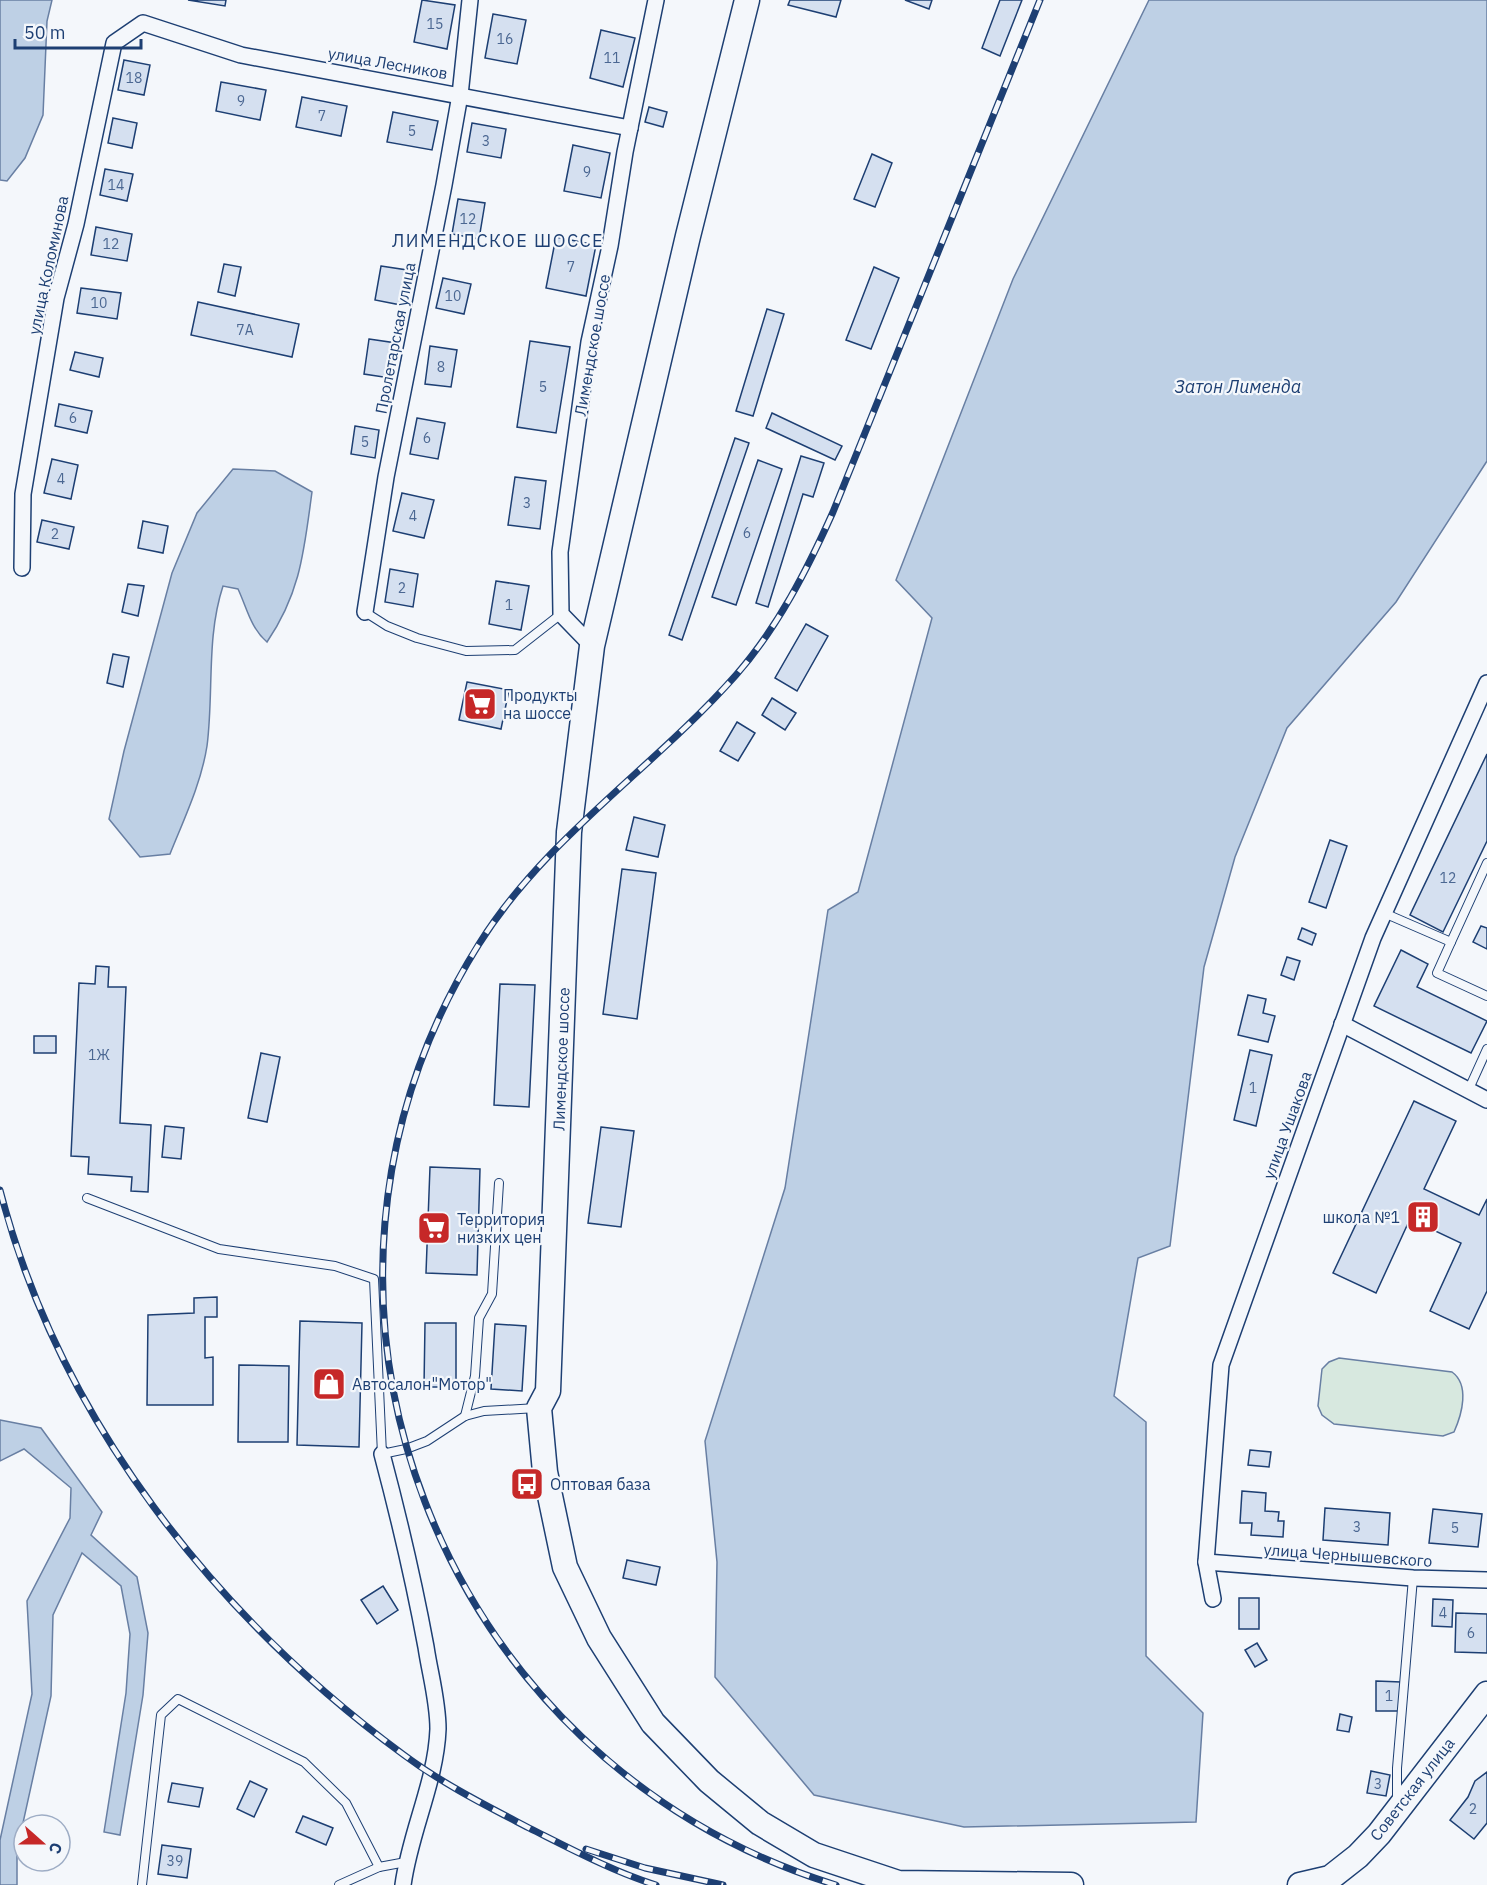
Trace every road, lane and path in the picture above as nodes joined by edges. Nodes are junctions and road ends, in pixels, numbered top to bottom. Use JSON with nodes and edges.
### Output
{"nodes":[{"id":1,"x":470,"y":0,"type":"edge"},
{"id":2,"x":656,"y":0,"type":"edge"},
{"id":3,"x":747,"y":0,"type":"edge"},
{"id":4,"x":143,"y":23,"type":"joint"},
{"id":5,"x":460,"y":94,"type":"junction"},
{"id":6,"x":630,"y":128,"type":"junction"},
{"id":7,"x":22,"y":568,"type":"dead end"},
{"id":8,"x":365,"y":612,"type":"joint"},
{"id":9,"x":561,"y":614,"type":"junction"},
{"id":10,"x":592,"y":646,"type":"junction"},
{"id":11,"x":1487,"y":684,"type":"edge"},
{"id":12,"x":1487,"y":863,"type":"edge"},
{"id":13,"x":1384,"y":913,"type":"junction"},
{"id":14,"x":1451,"y":942,"type":"junction"},
{"id":15,"x":1487,"y":996,"type":"edge"},
{"id":16,"x":1342,"y":1024,"type":"junction"},
{"id":17,"x":1487,"y":1049,"type":"edge"},
{"id":18,"x":1468,"y":1091,"type":"junction"},
{"id":19,"x":1487,"y":1100,"type":"edge"},
{"id":20,"x":499,"y":1183,"type":"dead end"},
{"id":21,"x":87,"y":1198,"type":"dead end"},
{"id":22,"x":539,"y":1408,"type":"junction"},
{"id":23,"x":465,"y":1416,"type":"junction"},
{"id":24,"x":382,"y":1454,"type":"junction"},
{"id":25,"x":1206,"y":1563,"type":"junction"},
{"id":26,"x":1413,"y":1578,"type":"junction"},
{"id":27,"x":1487,"y":1580,"type":"edge"},
{"id":28,"x":1214,"y":1599,"type":"dead end"},
{"id":29,"x":1487,"y":1694,"type":"edge"},
{"id":30,"x":1398,"y":1812,"type":"junction"},
{"id":31,"x":406,"y":1862,"type":"junction"},
{"id":32,"x":380,"y":1867,"type":"junction"},
{"id":33,"x":142,"y":1885,"type":"edge"},
{"id":34,"x":339,"y":1885,"type":"edge"},
{"id":35,"x":403,"y":1885,"type":"edge"},
{"id":36,"x":1071,"y":1885,"type":"edge"},
{"id":37,"x":1300,"y":1885,"type":"edge"}],
"edges":[{"from":1,"to":5,"type":"street","name":"Пролетарская улица"},
{"from":2,"to":6,"type":"street","name":"Лимендское шоссе"},
{"from":3,"to":10,"type":"main road","name":"Лимендское шоссе"},
{"from":4,"to":5,"type":"street","name":"улица Лесников"},
{"from":4,"to":7,"type":"street","name":"улица Коломинова"},
{"from":5,"to":6,"type":"street","name":"улица Лесников"},
{"from":5,"to":8,"type":"street","name":"Пролетарская улица"},
{"from":6,"to":9,"type":"street","name":"Лимендское шоссе"},
{"from":8,"to":9,"type":"lane"},
{"from":9,"to":10,"type":"street"},
{"from":10,"to":22,"type":"main road","name":"Лимендское шоссе"},
{"from":11,"to":13,"type":"street","name":"улица Ушакова"},
{"from":12,"to":14,"type":"lane"},
{"from":13,"to":14,"type":"lane"},
{"from":13,"to":16,"type":"street","name":"улица Ушакова"},
{"from":14,"to":15,"type":"lane"},
{"from":16,"to":18,"type":"street"},
{"from":16,"to":25,"type":"street","name":"улица Ушакова"},
{"from":17,"to":18,"type":"lane"},
{"from":18,"to":19,"type":"street"},
{"from":20,"to":23,"type":"lane"},
{"from":21,"to":24,"type":"lane"},
{"from":22,"to":23,"type":"lane"},
{"from":22,"to":36,"type":"main road","name":"Лимендское шоссе"},
{"from":23,"to":24,"type":"lane"},
{"from":24,"to":31,"type":"street"},
{"from":25,"to":26,"type":"street","name":"улица Чернышевского"},
{"from":25,"to":28,"type":"street","name":"улица Ушакова"},
{"from":26,"to":27,"type":"street","name":"улица Чернышевского"},
{"from":26,"to":30,"type":"lane"},
{"from":29,"to":30,"type":"main road","name":"Советская улица"},
{"from":30,"to":37,"type":"main road","name":"Советская улица"},
{"from":31,"to":32,"type":"lane"},
{"from":31,"to":35,"type":"street"},
{"from":32,"to":33,"type":"lane"},
{"from":32,"to":34,"type":"lane"}]}
